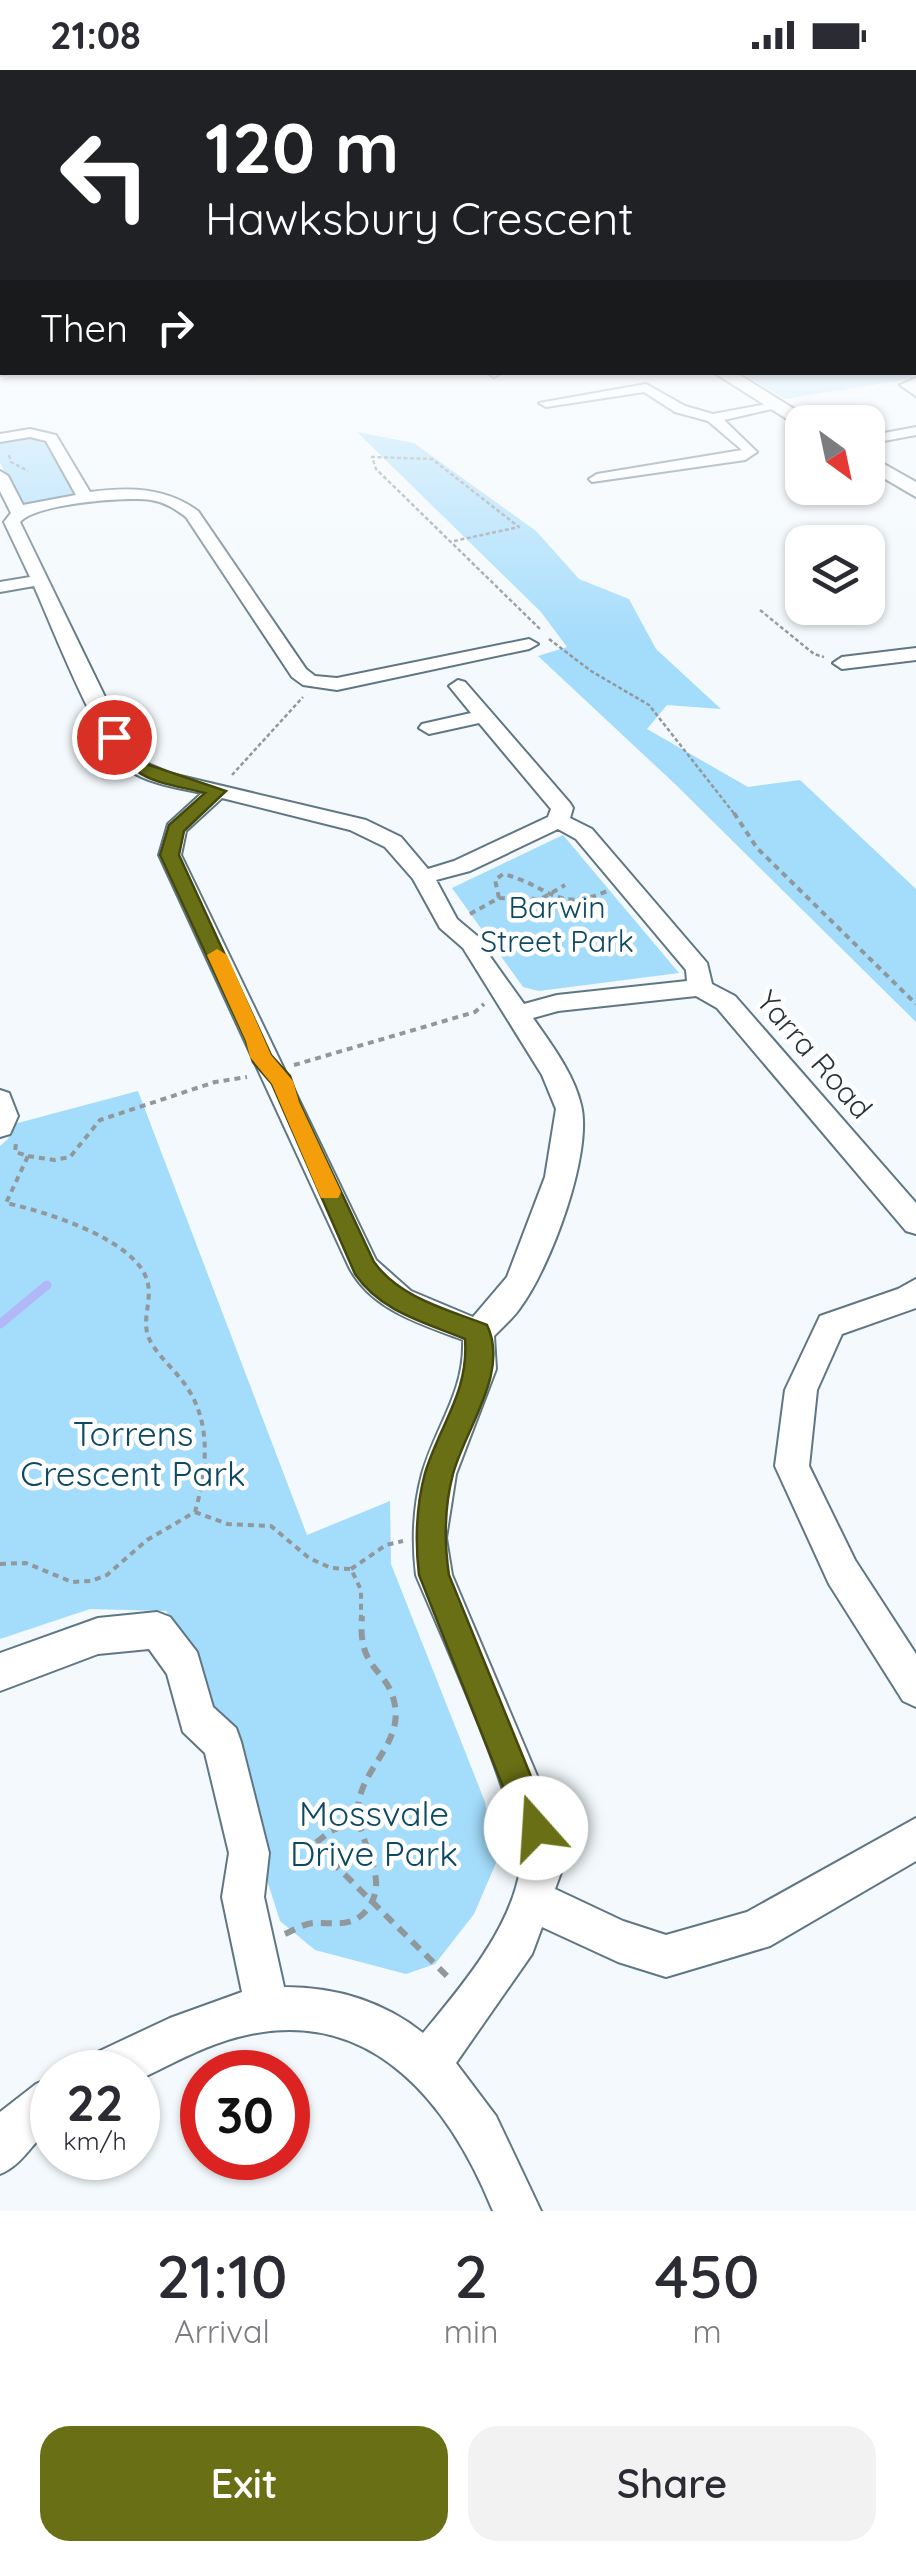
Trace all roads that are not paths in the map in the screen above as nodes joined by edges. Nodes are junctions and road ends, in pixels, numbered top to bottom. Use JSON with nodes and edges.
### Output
{"nodes":[{"id":1,"x":54,"y":444,"type":"edge"},
{"id":2,"x":741,"y":444,"type":"edge"},
{"id":3,"x":885,"y":472,"type":"edge"},
{"id":4,"x":0,"y":476,"type":"edge"},
{"id":5,"x":598,"y":479,"type":"dead end"},
{"id":6,"x":916,"y":492,"type":"edge"},
{"id":7,"x":87,"y":500,"type":"junction"},
{"id":8,"x":18,"y":513,"type":"junction"},
{"id":9,"x":40,"y":580,"type":"junction"},
{"id":10,"x":0,"y":587,"type":"edge"},
{"id":11,"x":539,"y":642,"type":"road end"},
{"id":12,"x":909,"y":655,"type":"edge"},
{"id":13,"x":842,"y":662,"type":"road end"},
{"id":14,"x":458,"y":686,"type":"dead end"},
{"id":15,"x":482,"y":716,"type":"junction"},
{"id":16,"x":429,"y":728,"type":"dead end"},
{"id":17,"x":217,"y":791,"type":"junction"},
{"id":18,"x":558,"y":822,"type":"junction"},
{"id":19,"x":422,"y":877,"type":"junction"},
{"id":20,"x":700,"y":988,"type":"junction"},
{"id":21,"x":516,"y":1015,"type":"junction"},
{"id":22,"x":0,"y":1100,"type":"edge"},
{"id":23,"x":0,"y":1127,"type":"edge"},
{"id":24,"x":916,"y":1223,"type":"edge"},
{"id":25,"x":916,"y":1292,"type":"edge"},
{"id":26,"x":478,"y":1332,"type":"junction"},
{"id":27,"x":0,"y":1672,"type":"edge"},
{"id":28,"x":916,"y":1688,"type":"edge"},
{"id":29,"x":916,"y":1838,"type":"edge"},
{"id":30,"x":532,"y":1900,"type":"junction"},
{"id":31,"x":267,"y":2009,"type":"junction"},
{"id":32,"x":154,"y":2050,"type":"edge"},
{"id":33,"x":428,"y":2062,"type":"junction"},
{"id":34,"x":30,"y":2116,"type":"edge"},
{"id":35,"x":0,"y":2150,"type":"edge"},
{"id":36,"x":517,"y":2211,"type":"edge"}],
"edges":[{"from":1,"to":7,"type":"street"},
{"from":2,"to":5,"type":"street"},
{"from":3,"to":6,"type":"street"},
{"from":4,"to":8,"type":"street"},
{"from":7,"to":8,"type":"street"},
{"from":7,"to":11,"type":"street"},
{"from":8,"to":9,"type":"street"},
{"from":9,"to":10,"type":"street"},
{"from":9,"to":17,"type":"street"},
{"from":12,"to":13,"type":"street"},
{"from":14,"to":15,"type":"street"},
{"from":15,"to":16,"type":"street"},
{"from":15,"to":18,"type":"street"},
{"from":17,"to":19,"type":"street"},
{"from":17,"to":26,"type":"street"},
{"from":18,"to":19,"type":"street"},
{"from":18,"to":20,"type":"street"},
{"from":19,"to":21,"type":"street"},
{"from":20,"to":21,"type":"street"},
{"from":20,"to":24,"type":"street","name":"Yarra Road"},
{"from":21,"to":26,"type":"street"},
{"from":22,"to":23,"type":"street"},
{"from":25,"to":28,"type":"street"},
{"from":26,"to":30,"type":"street"},
{"from":27,"to":31,"type":"street"},
{"from":29,"to":30,"type":"street"},
{"from":30,"to":33,"type":"street"},
{"from":31,"to":32,"type":"street"},
{"from":31,"to":33,"type":"street"},
{"from":33,"to":36,"type":"street"},
{"from":34,"to":35,"type":"street"}]}
